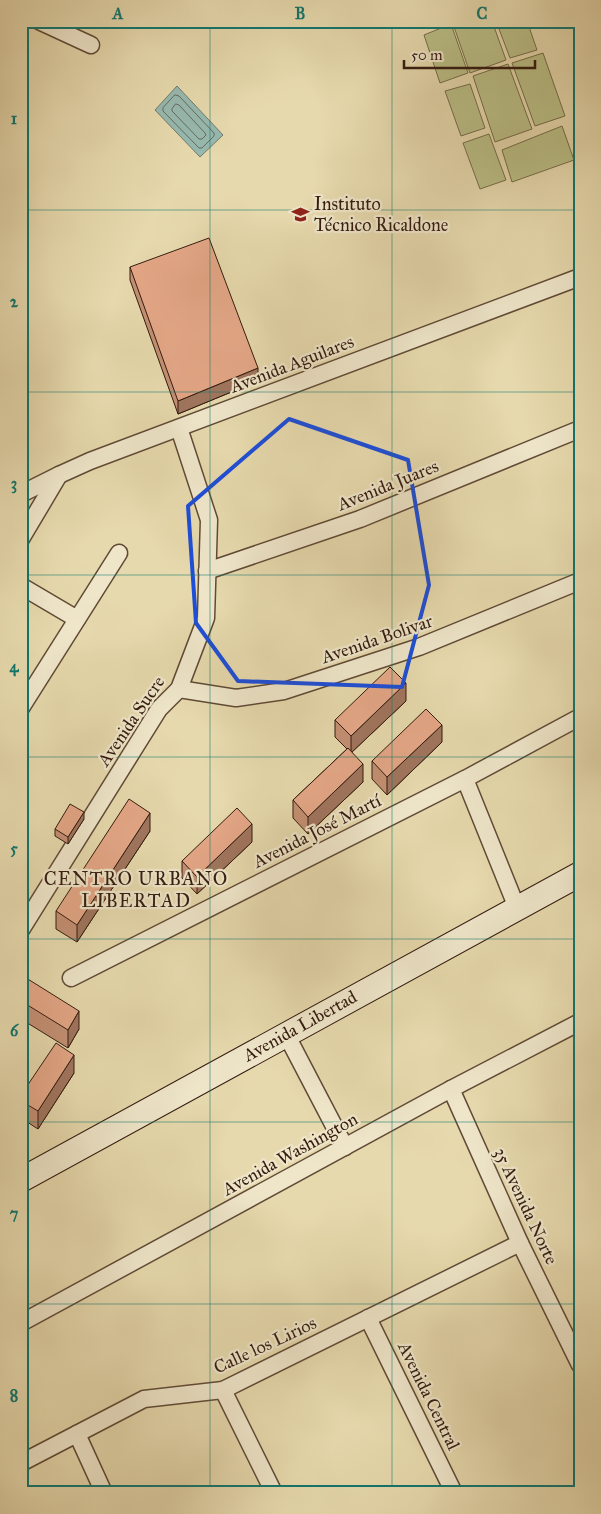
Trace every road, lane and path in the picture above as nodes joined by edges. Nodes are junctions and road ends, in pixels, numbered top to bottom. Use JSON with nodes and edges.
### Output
{"nodes":[{"id":1,"x":39,"y":21,"type":"edge"},
{"id":2,"x":91,"y":45,"type":"dead end"},
{"id":3,"x":580,"y":277,"type":"edge"},
{"id":4,"x":179,"y":428,"type":"junction"},
{"id":5,"x":580,"y":429,"type":"edge"},
{"id":6,"x":59,"y":474,"type":"junction"},
{"id":7,"x":21,"y":494,"type":"edge"},
{"id":8,"x":21,"y":539,"type":"edge"},
{"id":9,"x":119,"y":553,"type":"dead end"},
{"id":10,"x":207,"y":571,"type":"junction"},
{"id":11,"x":580,"y":581,"type":"edge"},
{"id":12,"x":21,"y":586,"type":"edge"},
{"id":13,"x":77,"y":619,"type":"junction"},
{"id":14,"x":179,"y":689,"type":"junction"},
{"id":15,"x":21,"y":708,"type":"edge"},
{"id":16,"x":580,"y":717,"type":"edge"},
{"id":17,"x":465,"y":779,"type":"junction"},
{"id":18,"x":580,"y":874,"type":"edge"},
{"id":19,"x":517,"y":908,"type":"junction"},
{"id":20,"x":21,"y":930,"type":"edge"},
{"id":21,"x":72,"y":978,"type":"dead end"},
{"id":22,"x":580,"y":1022,"type":"edge"},
{"id":23,"x":286,"y":1034,"type":"junction"},
{"id":24,"x":451,"y":1089,"type":"junction"},
{"id":25,"x":345,"y":1147,"type":"junction"},
{"id":26,"x":21,"y":1180,"type":"edge"},
{"id":27,"x":520,"y":1243,"type":"junction"},
{"id":28,"x":368,"y":1318,"type":"junction"},
{"id":29,"x":21,"y":1324,"type":"edge"},
{"id":30,"x":580,"y":1365,"type":"edge"},
{"id":31,"x":223,"y":1390,"type":"junction"},
{"id":32,"x":77,"y":1434,"type":"junction"},
{"id":33,"x":21,"y":1463,"type":"edge"},
{"id":34,"x":104,"y":1493,"type":"edge"},
{"id":35,"x":274,"y":1493,"type":"edge"},
{"id":36,"x":454,"y":1493,"type":"edge"}],
"edges":[{"from":1,"to":2,"type":"street"},
{"from":3,"to":4,"type":"street","name":"Avenida Aguilares"},
{"from":4,"to":6,"type":"street","name":"Avenida Aguilares"},
{"from":4,"to":10,"type":"street","name":"Avenida Sucre"},
{"from":5,"to":10,"type":"street","name":"Avenida Juares"},
{"from":6,"to":7,"type":"street","name":"Avenida Aguilares"},
{"from":6,"to":8,"type":"street"},
{"from":9,"to":13,"type":"street"},
{"from":10,"to":14,"type":"street","name":"Avenida Sucre"},
{"from":11,"to":14,"type":"street","name":"Avenida Bolivar"},
{"from":12,"to":13,"type":"street"},
{"from":13,"to":15,"type":"street"},
{"from":14,"to":20,"type":"street","name":"Avenida Sucre"},
{"from":16,"to":17,"type":"street","name":"Avenida José Martí"},
{"from":17,"to":19,"type":"street"},
{"from":17,"to":21,"type":"street","name":"Avenida José Martí"},
{"from":18,"to":19,"type":"main road","name":"Avenida Libertad"},
{"from":19,"to":23,"type":"main road","name":"Avenida Libertad"},
{"from":22,"to":24,"type":"street","name":"Avenida Washington"},
{"from":23,"to":25,"type":"street"},
{"from":23,"to":26,"type":"main road","name":"Avenida Libertad"},
{"from":24,"to":25,"type":"street","name":"Avenida Washington"},
{"from":24,"to":27,"type":"street","name":"35 Avenida Norte"},
{"from":25,"to":29,"type":"street","name":"Avenida Washington"},
{"from":27,"to":28,"type":"street","name":"Calle los Lirios"},
{"from":27,"to":30,"type":"street","name":"35 Avenida Norte"},
{"from":28,"to":31,"type":"street","name":"Calle los Lirios"},
{"from":28,"to":36,"type":"street","name":"Avenida Central"},
{"from":31,"to":32,"type":"street","name":"Calle los Lirios"},
{"from":31,"to":35,"type":"street"},
{"from":32,"to":33,"type":"street","name":"Calle los Lirios"},
{"from":32,"to":34,"type":"street"}]}
